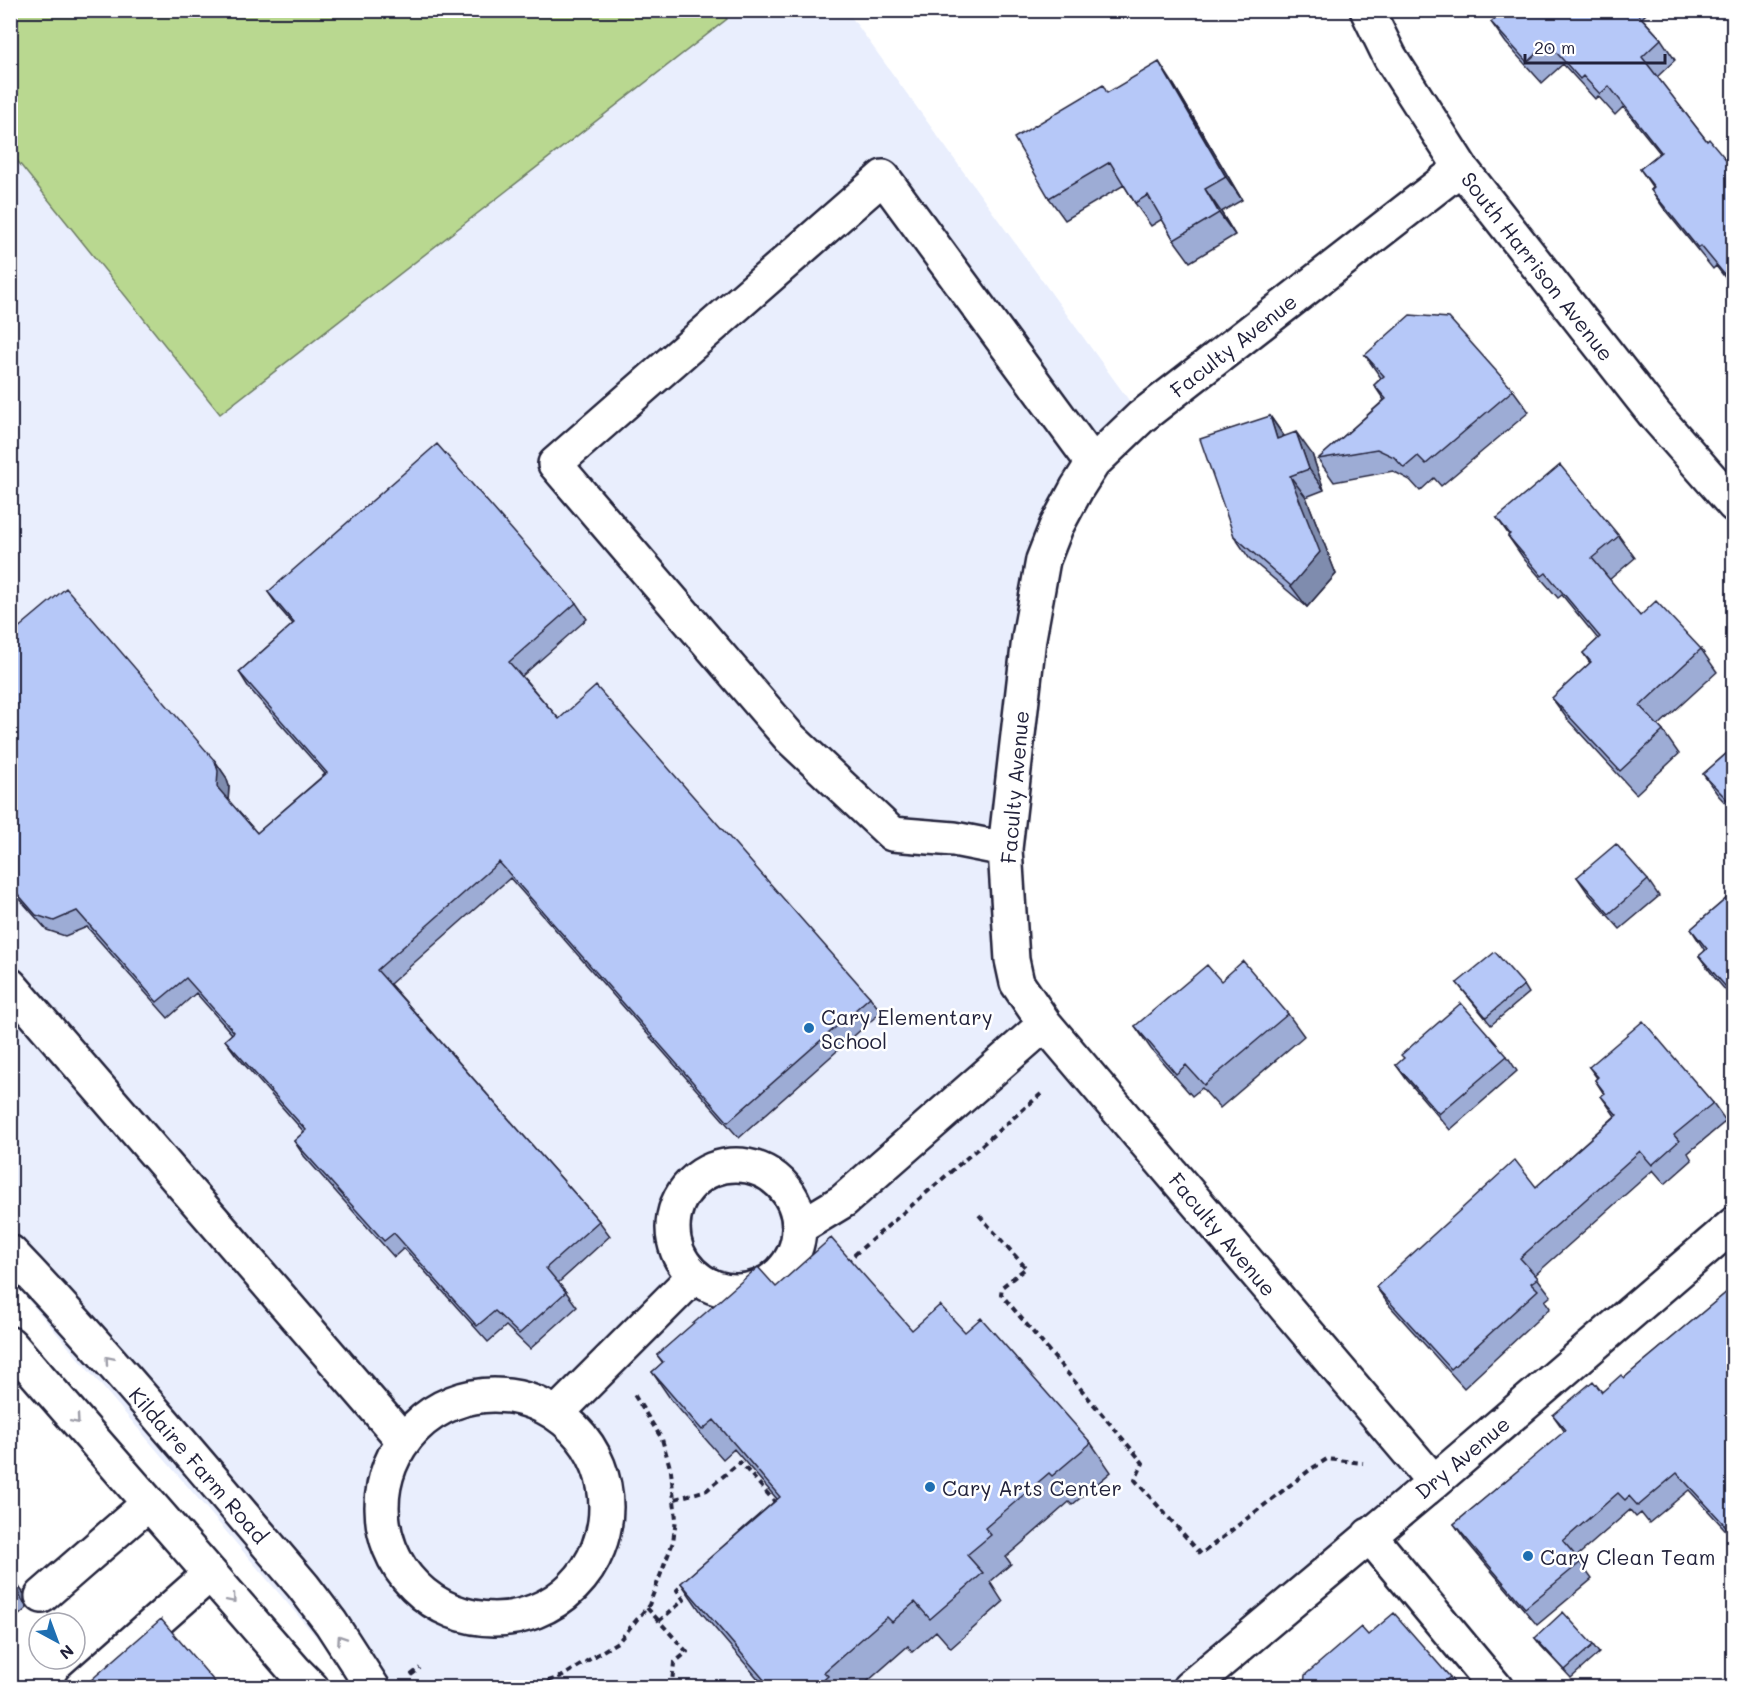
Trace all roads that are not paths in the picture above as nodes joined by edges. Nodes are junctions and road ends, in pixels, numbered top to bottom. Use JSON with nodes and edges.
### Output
{"nodes":[{"id":1,"x":1367,"y":10,"type":"edge"},
{"id":2,"x":1461,"y":168,"type":"junction"},
{"id":3,"x":1093,"y":463,"type":"junction"},
{"id":4,"x":1734,"y":506,"type":"edge"},
{"id":5,"x":1005,"y":849,"type":"junction"},
{"id":6,"x":10,"y":984,"type":"edge"},
{"id":7,"x":1045,"y":1024,"type":"junction"},
{"id":8,"x":1734,"y":1224,"type":"edge"},
{"id":9,"x":800,"y":1227,"type":"junction"},
{"id":10,"x":10,"y":1252,"type":"edge"},
{"id":11,"x":694,"y":1276,"type":"junction"},
{"id":12,"x":10,"y":1344,"type":"edge"},
{"id":13,"x":556,"y":1413,"type":"junction"},
{"id":14,"x":403,"y":1440,"type":"junction"},
{"id":15,"x":1434,"y":1482,"type":"junction"},
{"id":16,"x":148,"y":1504,"type":"junction"},
{"id":17,"x":1369,"y":1535,"type":"junction"},
{"id":18,"x":210,"y":1574,"type":"junction"},
{"id":19,"x":42,"y":1596,"type":"dead end"},
{"id":20,"x":81,"y":1688,"type":"edge"},
{"id":21,"x":312,"y":1688,"type":"edge"},
{"id":22,"x":373,"y":1688,"type":"edge"},
{"id":23,"x":1189,"y":1688,"type":"edge"},
{"id":24,"x":1496,"y":1688,"type":"edge"}],
"edges":[{"from":1,"to":2,"type":"street","name":"South Harrison Avenue"},
{"from":2,"to":3,"type":"street","name":"Faculty Avenue"},
{"from":2,"to":4,"type":"street","name":"South Harrison Avenue"},
{"from":3,"to":5,"type":"street","name":"Faculty Avenue"},
{"from":3,"to":5,"type":"street"},
{"from":5,"to":7,"type":"street","name":"Faculty Avenue"},
{"from":6,"to":14,"type":"street"},
{"from":7,"to":9,"type":"street"},
{"from":7,"to":15,"type":"street","name":"Faculty Avenue"},
{"from":8,"to":15,"type":"street","name":"Dry Avenue"},
{"from":9,"to":11,"type":"street"},
{"from":9,"to":11,"type":"street"},
{"from":22,"to":10,"type":"street","name":"Kildaire Farm Road","one_way":true},
{"from":11,"to":13,"type":"street"},
{"from":12,"to":16,"type":"street","one_way":true},
{"from":13,"to":14,"type":"street"},
{"from":13,"to":14,"type":"street"},
{"from":15,"to":17,"type":"street","name":"Dry Avenue"},
{"from":16,"to":18,"type":"street"},
{"from":16,"to":19,"type":"street"},
{"from":17,"to":23,"type":"street","name":"Dry Avenue"},
{"from":17,"to":24,"type":"street"},
{"from":18,"to":20,"type":"street"},
{"from":18,"to":21,"type":"street","one_way":true}]}
